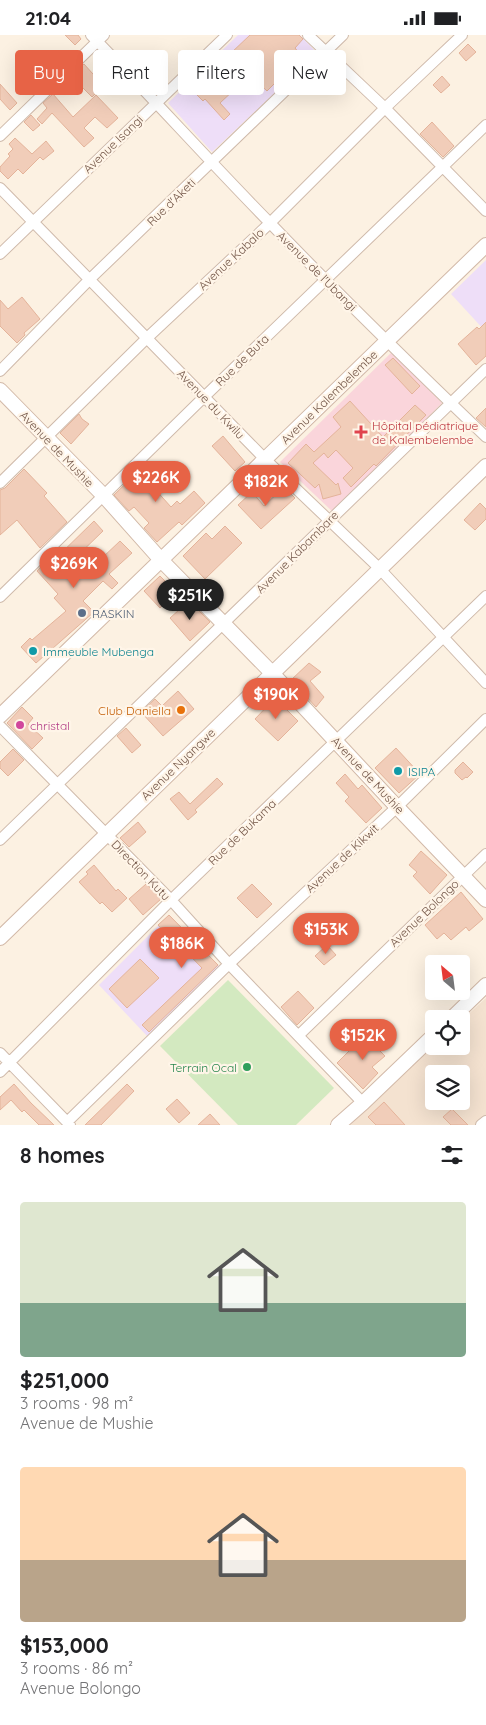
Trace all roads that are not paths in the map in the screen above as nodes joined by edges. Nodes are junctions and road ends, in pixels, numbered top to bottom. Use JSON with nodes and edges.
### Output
{"nodes":[{"id":1,"x":227,"y":35,"type":"edge"},
{"id":2,"x":308,"y":35,"type":"edge"},
{"id":3,"x":344,"y":35,"type":"edge"},
{"id":4,"x":462,"y":35,"type":"edge"},
{"id":5,"x":97,"y":37,"type":"edge"},
{"id":6,"x":323,"y":50,"type":"edge"},
{"id":7,"x":329,"y":50,"type":"edge"},
{"id":8,"x":346,"y":71,"type":"edge"},
{"id":9,"x":282,"y":95,"type":"edge"},
{"id":10,"x":156,"y":102,"type":"junction"},
{"id":11,"x":385,"y":107,"type":"junction"},
{"id":12,"x":486,"y":125,"type":"edge"},
{"id":13,"x":0,"y":135,"type":"edge"},
{"id":14,"x":213,"y":162,"type":"junction"},
{"id":15,"x":444,"y":167,"type":"junction"},
{"id":16,"x":0,"y":188,"type":"edge"},
{"id":17,"x":486,"y":211,"type":"edge"},
{"id":18,"x":34,"y":221,"type":"junction"},
{"id":19,"x":270,"y":223,"type":"junction"},
{"id":20,"x":486,"y":245,"type":"edge"},
{"id":21,"x":0,"y":253,"type":"edge"},
{"id":22,"x":90,"y":279,"type":"junction"},
{"id":23,"x":326,"y":280,"type":"junction"},
{"id":24,"x":147,"y":338,"type":"junction"},
{"id":25,"x":387,"y":341,"type":"junction"},
{"id":26,"x":486,"y":369,"type":"edge"},
{"id":27,"x":0,"y":371,"type":"edge"},
{"id":28,"x":0,"y":390,"type":"edge"},
{"id":29,"x":204,"y":397,"type":"junction"},
{"id":30,"x":450,"y":403,"type":"junction"},
{"id":31,"x":46,"y":437,"type":"junction"},
{"id":32,"x":486,"y":437,"type":"edge"},
{"id":33,"x":265,"y":459,"type":"junction"},
{"id":34,"x":486,"y":467,"type":"edge"},
{"id":35,"x":0,"y":483,"type":"edge"},
{"id":36,"x":104,"y":496,"type":"junction"},
{"id":37,"x":329,"y":520,"type":"junction"},
{"id":38,"x":161,"y":560,"type":"junction"},
{"id":39,"x":380,"y":569,"type":"junction"},
{"id":40,"x":486,"y":595,"type":"edge"},
{"id":41,"x":0,"y":597,"type":"edge"},
{"id":42,"x":224,"y":623,"type":"junction"},
{"id":43,"x":442,"y":637,"type":"junction"},
{"id":44,"x":272,"y":673,"type":"junction"},
{"id":45,"x":486,"y":683,"type":"edge"},
{"id":46,"x":0,"y":716,"type":"edge"},
{"id":47,"x":486,"y":719,"type":"edge"},
{"id":48,"x":0,"y":726,"type":"edge"},
{"id":49,"x":336,"y":741,"type":"junction"},
{"id":50,"x":58,"y":784,"type":"junction"},
{"id":51,"x":397,"y":807,"type":"junction"},
{"id":52,"x":106,"y":835,"type":"junction"},
{"id":53,"x":0,"y":840,"type":"edge"},
{"id":54,"x":486,"y":853,"type":"edge"},
{"id":55,"x":463,"y":876,"type":"junction"},
{"id":56,"x":486,"y":900,"type":"edge"},
{"id":57,"x":171,"y":901,"type":"junction"},
{"id":58,"x":0,"y":938,"type":"edge"},
{"id":59,"x":229,"y":964,"type":"junction"},
{"id":60,"x":486,"y":985,"type":"edge"},
{"id":61,"x":460,"y":1010,"type":"edge"},
{"id":62,"x":298,"y":1035,"type":"junction"},
{"id":63,"x":425,"y":1044,"type":"edge"},
{"id":64,"x":0,"y":1053,"type":"edge"},
{"id":65,"x":10,"y":1063,"type":"junction"},
{"id":66,"x":0,"y":1072,"type":"edge"},
{"id":67,"x":363,"y":1103,"type":"junction"},
{"id":68,"x":486,"y":1121,"type":"edge"},
{"id":69,"x":68,"y":1124,"type":"edge"},
{"id":70,"x":338,"y":1125,"type":"edge"},
{"id":71,"x":482,"y":1125,"type":"edge"}],
"edges":[{"from":1,"to":10,"type":"street","name":"Avenue Isangi"},
{"from":2,"to":6,"type":"street"},
{"from":3,"to":7,"type":"street","name":"Rue d'Aketi"},
{"from":4,"to":11,"type":"street","name":"Avenue Kabalo"},
{"from":5,"to":10,"type":"street","name":"Avenue de l'Ubangi"},
{"from":5,"to":13,"type":"street"},
{"from":8,"to":11,"type":"street"},
{"from":9,"to":14,"type":"street","name":"Rue d'Aketi"},
{"from":10,"to":14,"type":"street","name":"Avenue de l'Ubangi"},
{"from":10,"to":18,"type":"street","name":"Avenue Isangi"},
{"from":11,"to":15,"type":"street"},
{"from":11,"to":19,"type":"street","name":"Avenue Kabalo"},
{"from":12,"to":15,"type":"street","name":"Rue de Buta"},
{"from":14,"to":19,"type":"street","name":"Avenue de l'Ubangi"},
{"from":14,"to":22,"type":"street","name":"Rue d'Aketi"},
{"from":15,"to":17,"type":"street"},
{"from":15,"to":23,"type":"street","name":"Rue de Buta"},
{"from":16,"to":18,"type":"street","name":"Avenue du Kwilu"},
{"from":18,"to":21,"type":"street","name":"Avenue Isangi"},
{"from":18,"to":22,"type":"street","name":"Avenue du Kwilu"},
{"from":19,"to":23,"type":"street","name":"Avenue de l'Ubangi"},
{"from":19,"to":24,"type":"street","name":"Avenue Kabalo"},
{"from":20,"to":25,"type":"street","name":"Avenue Kalembelembe"},
{"from":22,"to":24,"type":"street","name":"Avenue du Kwilu"},
{"from":22,"to":27,"type":"street","name":"Rue d'Aketi"},
{"from":23,"to":25,"type":"street","name":"Avenue de l'Ubangi"},
{"from":23,"to":29,"type":"street","name":"Rue de Buta"},
{"from":24,"to":29,"type":"street","name":"Avenue du Kwilu"},
{"from":24,"to":31,"type":"street","name":"Avenue Kabalo"},
{"from":25,"to":30,"type":"street","name":"Avenue de l'Ubangi"},
{"from":25,"to":33,"type":"street","name":"Avenue Kalembelembe"},
{"from":26,"to":30,"type":"street","name":"Avenue Kabambare"},
{"from":28,"to":31,"type":"street","name":"Avenue de Mushie"},
{"from":29,"to":33,"type":"street","name":"Avenue du Kwilu"},
{"from":29,"to":36,"type":"street","name":"Rue de Buta"},
{"from":30,"to":32,"type":"street","name":"Avenue de l'Ubangi"},
{"from":30,"to":37,"type":"street","name":"Avenue Kabambare"},
{"from":31,"to":35,"type":"street","name":"Avenue Kabalo"},
{"from":31,"to":36,"type":"street","name":"Avenue de Mushie"},
{"from":33,"to":37,"type":"street","name":"Avenue du Kwilu"},
{"from":33,"to":38,"type":"street","name":"Avenue Kalembelembe"},
{"from":34,"to":39,"type":"street","name":"Avenue Nyangwe"},
{"from":36,"to":38,"type":"street","name":"Avenue de Mushie"},
{"from":36,"to":41,"type":"street","name":"Rue de Buta"},
{"from":37,"to":39,"type":"street","name":"Avenue du Kwilu"},
{"from":37,"to":42,"type":"street","name":"Avenue Kabambare"},
{"from":38,"to":42,"type":"street","name":"Avenue de Mushie"},
{"from":38,"to":46,"type":"street","name":"Avenue Kalembelembe"},
{"from":39,"to":43,"type":"street","name":"Avenue du Kwilu"},
{"from":39,"to":44,"type":"street","name":"Avenue Nyangwe"},
{"from":40,"to":43,"type":"street","name":"Rue de Bukama"},
{"from":42,"to":44,"type":"street","name":"Avenue de Mushie"},
{"from":42,"to":50,"type":"street","name":"Avenue Kabambare"},
{"from":43,"to":45,"type":"street","name":"Avenue du Kwilu"},
{"from":43,"to":49,"type":"street","name":"Rue de Bukama"},
{"from":44,"to":49,"type":"street","name":"Avenue de Mushie"},
{"from":44,"to":52,"type":"street","name":"Avenue Nyangwe"},
{"from":47,"to":51,"type":"street","name":"Avenue de Kikwit"},
{"from":48,"to":50,"type":"street","name":"Direction Kutu"},
{"from":49,"to":51,"type":"street","name":"Avenue de Mushie"},
{"from":49,"to":57,"type":"street","name":"Rue de Bukama"},
{"from":50,"to":52,"type":"street","name":"Direction Kutu"},
{"from":50,"to":53,"type":"street","name":"Avenue Kabambare"},
{"from":51,"to":55,"type":"street","name":"Avenue de Mushie"},
{"from":51,"to":59,"type":"street","name":"Avenue de Kikwit"},
{"from":52,"to":57,"type":"street","name":"Direction Kutu"},
{"from":52,"to":58,"type":"street","name":"Avenue Nyangwe"},
{"from":54,"to":55,"type":"street","name":"Avenue Bolongo"},
{"from":55,"to":56,"type":"street","name":"Avenue de Mushie"},
{"from":55,"to":62,"type":"street","name":"Avenue Bolongo"},
{"from":57,"to":59,"type":"street","name":"Direction Kutu"},
{"from":57,"to":65,"type":"street","name":"Rue de Bukama"},
{"from":59,"to":62,"type":"street","name":"Direction Kutu"},
{"from":59,"to":69,"type":"street","name":"Avenue de Kikwit"},
{"from":60,"to":61,"type":"street"},
{"from":62,"to":67,"type":"street","name":"Direction Kutu"},
{"from":63,"to":67,"type":"street"},
{"from":64,"to":65,"type":"street"},
{"from":65,"to":66,"type":"street","name":"Rue de Bukama"},
{"from":65,"to":69,"type":"street"},
{"from":67,"to":70,"type":"street"},
{"from":68,"to":71,"type":"street"}]}
